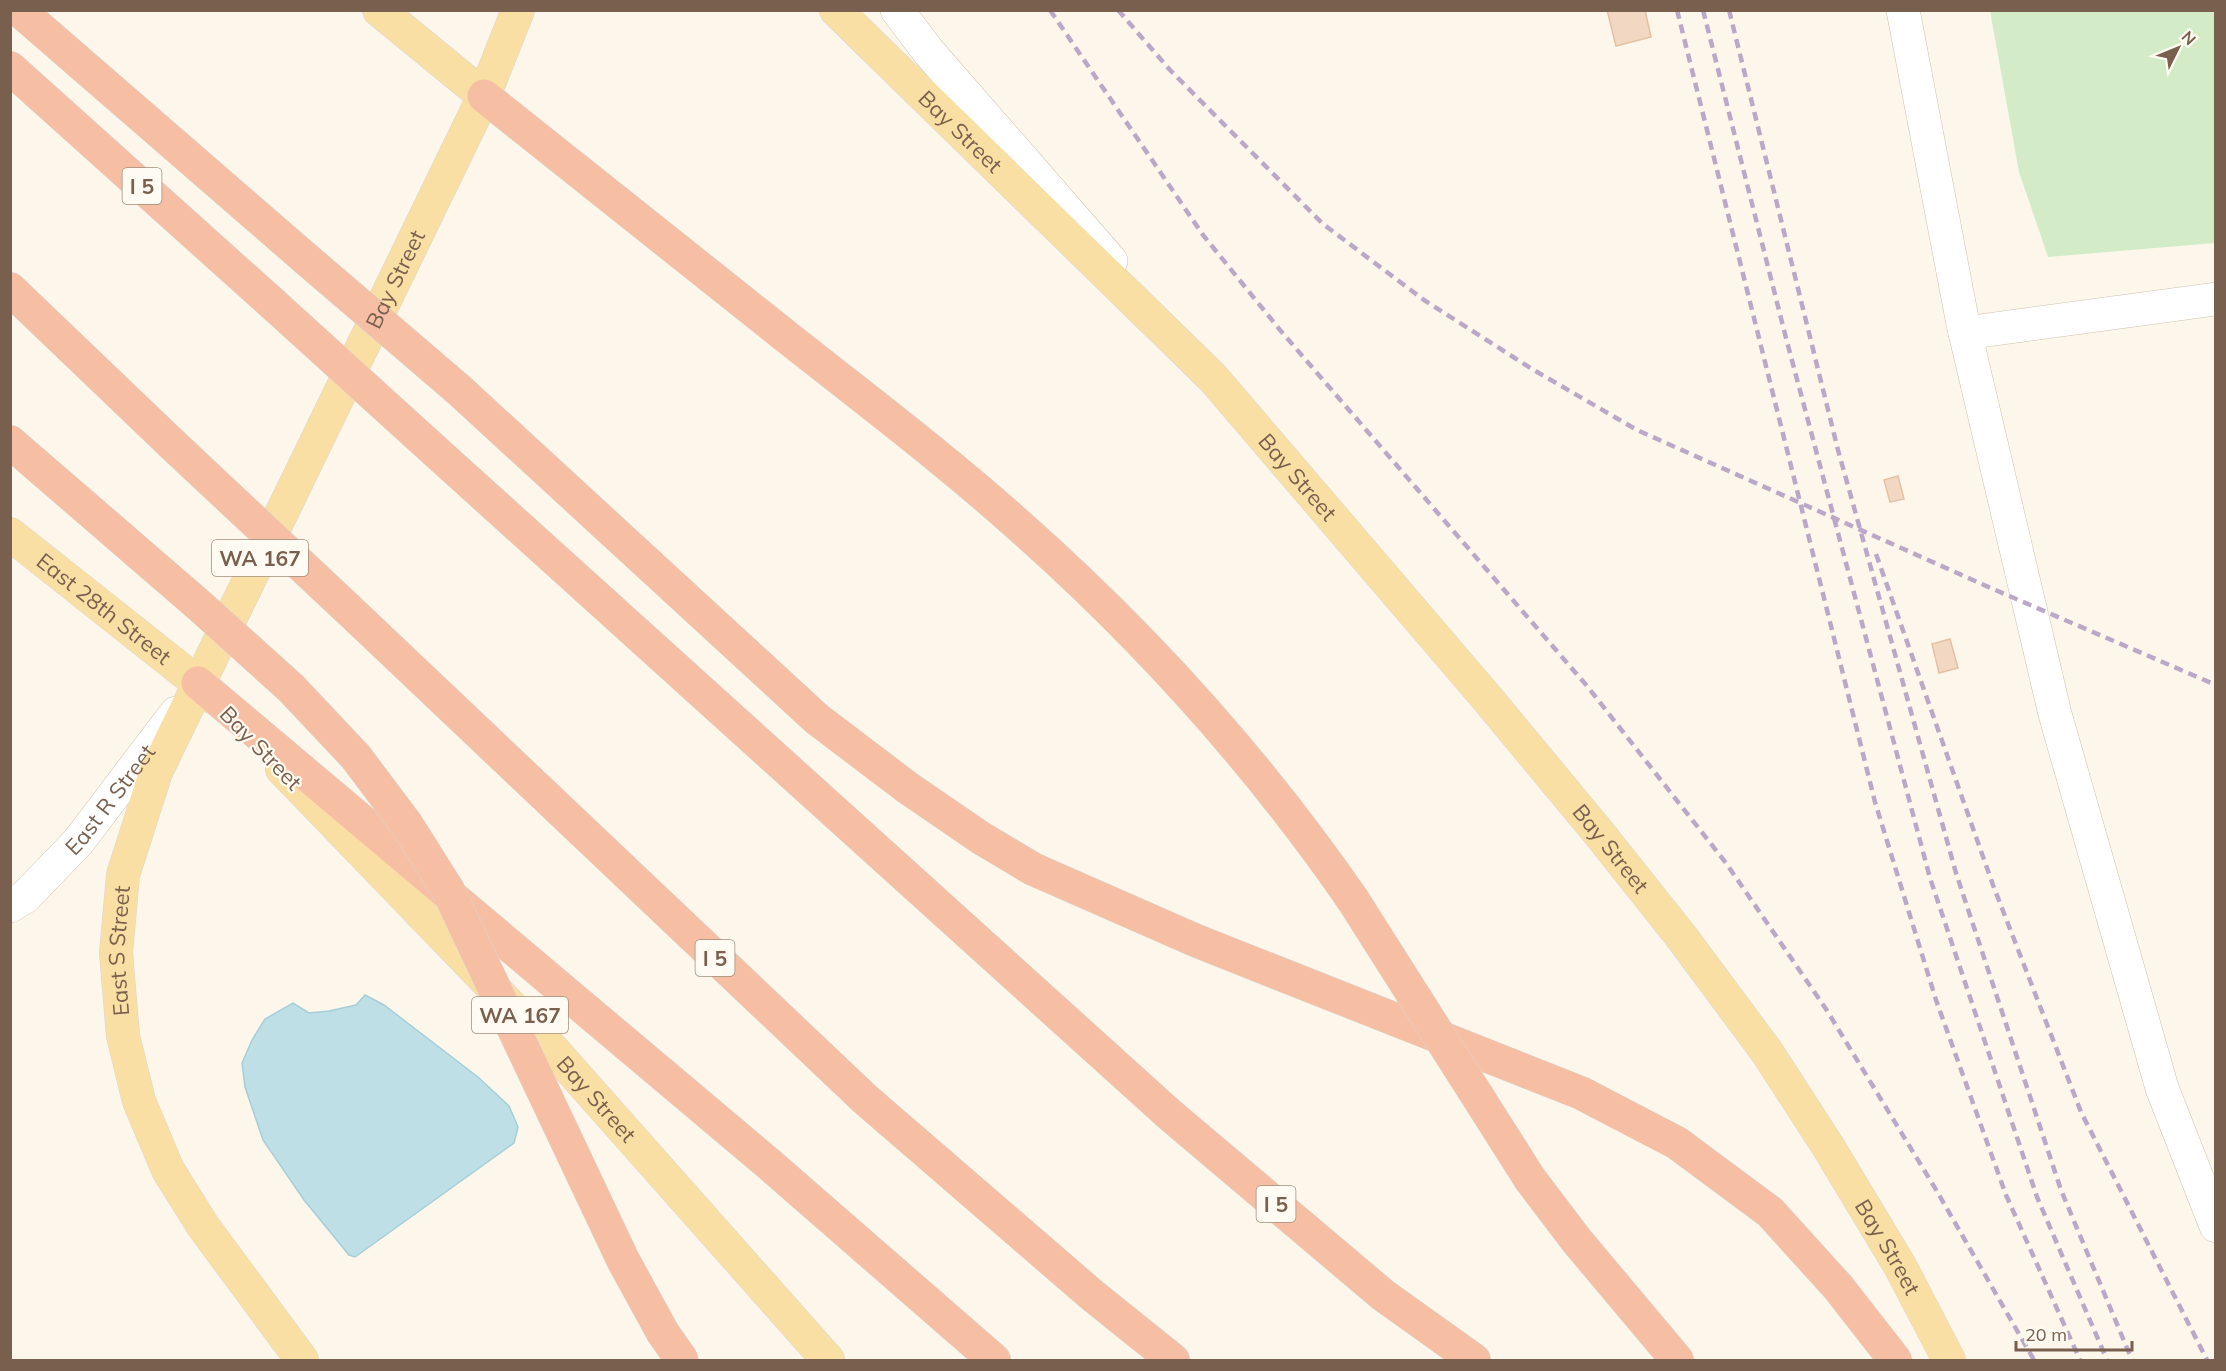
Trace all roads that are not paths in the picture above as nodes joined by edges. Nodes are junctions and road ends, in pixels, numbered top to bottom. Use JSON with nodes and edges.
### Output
{"nodes":[{"id":1,"x":19,"y":10,"type":"edge"},
{"id":2,"x":379,"y":10,"type":"edge"},
{"id":3,"x":518,"y":10,"type":"edge"},
{"id":4,"x":836,"y":10,"type":"edge"},
{"id":5,"x":897,"y":10,"type":"edge"},
{"id":6,"x":1903,"y":10,"type":"edge"},
{"id":7,"x":10,"y":69,"type":"edge"},
{"id":8,"x":484,"y":96,"type":"junction"},
{"id":9,"x":10,"y":289,"type":"edge"},
{"id":10,"x":2216,"y":299,"type":"edge"},
{"id":11,"x":1965,"y":333,"type":"junction"},
{"id":12,"x":1213,"y":378,"type":"junction"},
{"id":13,"x":10,"y":442,"type":"edge"},
{"id":14,"x":10,"y":534,"type":"edge"},
{"id":15,"x":198,"y":683,"type":"junction"},
{"id":16,"x":10,"y":906,"type":"edge"},
{"id":17,"x":2216,"y":1226,"type":"edge"},
{"id":18,"x":296,"y":1354,"type":"edge"},
{"id":19,"x":682,"y":1360,"type":"edge"},
{"id":20,"x":828,"y":1360,"type":"edge"},
{"id":21,"x":994,"y":1360,"type":"edge"},
{"id":22,"x":1173,"y":1360,"type":"edge"},
{"id":23,"x":1474,"y":1360,"type":"edge"},
{"id":24,"x":1677,"y":1360,"type":"edge"},
{"id":25,"x":1895,"y":1360,"type":"edge"},
{"id":26,"x":1949,"y":1360,"type":"edge"}],
"edges":[{"from":1,"to":25,"type":"highway","bridge":true},
{"from":2,"to":8,"type":"main road"},
{"from":3,"to":8,"type":"main road","name":"Bay Street"},
{"from":4,"to":12,"type":"main road","name":"Bay Street"},
{"from":5,"to":12,"type":"street","name":"Bay Street"},
{"from":6,"to":11,"type":"street"},
{"from":7,"to":23,"type":"highway","number":"I 5","bridge":true},
{"from":8,"to":15,"type":"main road","name":"Bay Street","number":"WA 167"},
{"from":8,"to":24,"type":"highway","bridge":true},
{"from":9,"to":22,"type":"highway","number":"I 5","bridge":true},
{"from":10,"to":11,"type":"street"},
{"from":11,"to":17,"type":"street"},
{"from":12,"to":26,"type":"main road","name":"Bay Street"},
{"from":13,"to":19,"type":"highway","bridge":true},
{"from":14,"to":15,"type":"main road","name":"East 28th Street"},
{"from":15,"to":16,"type":"street","name":"East R Street"},
{"from":15,"to":18,"type":"main road","name":"East S Street"},
{"from":15,"to":20,"type":"main road","name":"Bay Street","number":"WA 167"},
{"from":15,"to":21,"type":"highway"}]}
